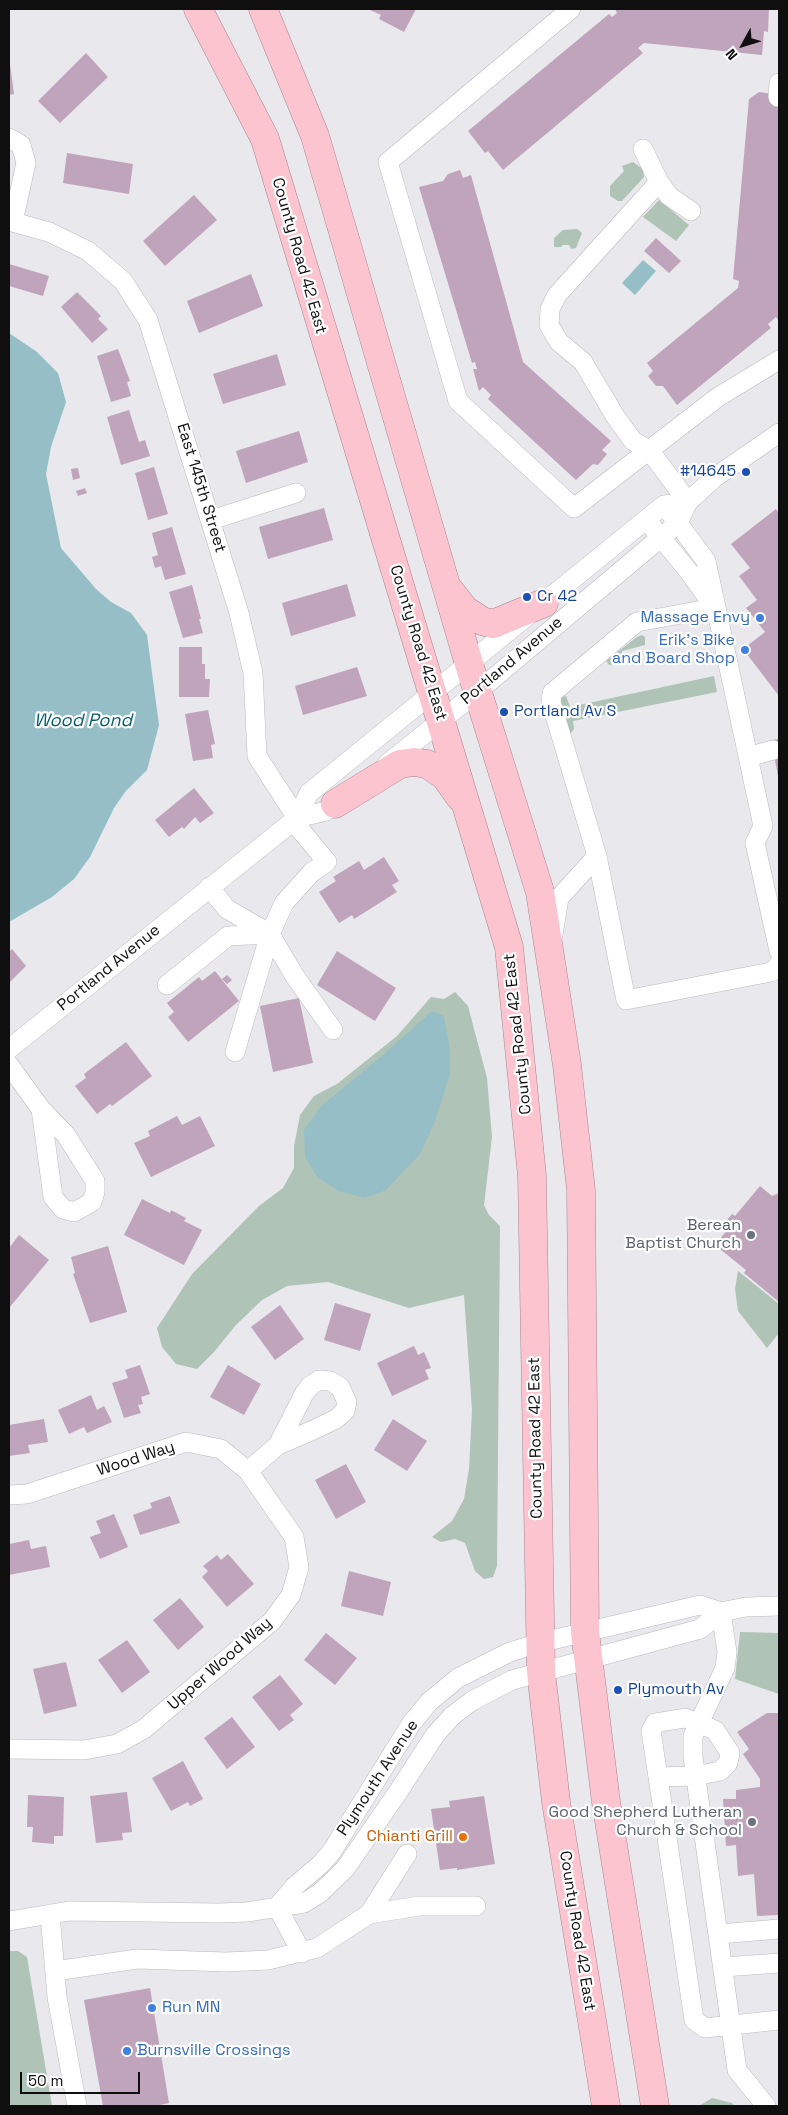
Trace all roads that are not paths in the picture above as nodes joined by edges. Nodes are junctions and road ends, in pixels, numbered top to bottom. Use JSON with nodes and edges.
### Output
{"nodes":[{"id":1,"x":198,"y":9,"type":"edge"},
{"id":2,"x":264,"y":9,"type":"edge"},
{"id":3,"x":571,"y":9,"type":"edge"},
{"id":4,"x":9,"y":138,"type":"edge"},
{"id":5,"x":643,"y":149,"type":"dead end"},
{"id":6,"x":659,"y":182,"type":"junction"},
{"id":7,"x":691,"y":211,"type":"dead end"},
{"id":8,"x":11,"y":222,"type":"edge"},
{"id":9,"x":779,"y":360,"type":"edge"},
{"id":10,"x":777,"y":437,"type":"edge"},
{"id":11,"x":650,"y":450,"type":"junction"},
{"id":12,"x":296,"y":493,"type":"dead end"},
{"id":13,"x":688,"y":502,"type":"junction"},
{"id":14,"x":664,"y":505,"type":"junction"},
{"id":15,"x":210,"y":520,"type":"junction"},
{"id":16,"x":646,"y":520,"type":"junction"},
{"id":17,"x":678,"y":523,"type":"junction"},
{"id":18,"x":661,"y":537,"type":"junction"},
{"id":19,"x":445,"y":584,"type":"junction"},
{"id":20,"x":544,"y":603,"type":"junction"},
{"id":21,"x":714,"y":608,"type":"junction"},
{"id":22,"x":469,"y":664,"type":"junction"},
{"id":23,"x":433,"y":692,"type":"junction"},
{"id":24,"x":477,"y":692,"type":"junction"},
{"id":25,"x":441,"y":720,"type":"junction"},
{"id":26,"x":773,"y":750,"type":"dead end"},
{"id":27,"x":748,"y":757,"type":"junction"},
{"id":28,"x":335,"y":804,"type":"junction"},
{"id":29,"x":469,"y":813,"type":"junction"},
{"id":30,"x":295,"y":819,"type":"junction"},
{"id":31,"x":597,"y":856,"type":"junction"},
{"id":32,"x":209,"y":887,"type":"junction"},
{"id":33,"x":270,"y":934,"type":"junction"},
{"id":34,"x":779,"y":951,"type":"edge"},
{"id":35,"x":550,"y":954,"type":"junction"},
{"id":36,"x":779,"y":963,"type":"edge"},
{"id":37,"x":167,"y":986,"type":"dead end"},
{"id":38,"x":333,"y":1030,"type":"dead end"},
{"id":39,"x":9,"y":1049,"type":"edge"},
{"id":40,"x":235,"y":1052,"type":"dead end"},
{"id":41,"x":9,"y":1065,"type":"edge"},
{"id":42,"x":41,"y":1110,"type":"junction"},
{"id":43,"x":278,"y":1445,"type":"dead end"},
{"id":44,"x":248,"y":1471,"type":"junction"},
{"id":45,"x":9,"y":1495,"type":"edge"},
{"id":46,"x":779,"y":1606,"type":"edge"},
{"id":47,"x":720,"y":1612,"type":"junction"},
{"id":48,"x":585,"y":1632,"type":"junction"},
{"id":49,"x":539,"y":1643,"type":"junction"},
{"id":50,"x":588,"y":1660,"type":"junction"},
{"id":51,"x":541,"y":1672,"type":"junction"},
{"id":52,"x":699,"y":1723,"type":"junction"},
{"id":53,"x":9,"y":1749,"type":"edge"},
{"id":54,"x":696,"y":1776,"type":"junction"},
{"id":55,"x":658,"y":1777,"type":"junction"},
{"id":56,"x":408,"y":1854,"type":"dead end"},
{"id":57,"x":277,"y":1906,"type":"junction"},
{"id":58,"x":476,"y":1906,"type":"dead end"},
{"id":59,"x":50,"y":1914,"type":"junction"},
{"id":60,"x":369,"y":1914,"type":"junction"},
{"id":61,"x":9,"y":1921,"type":"edge"},
{"id":62,"x":779,"y":1929,"type":"edge"},
{"id":63,"x":719,"y":1934,"type":"junction"},
{"id":64,"x":302,"y":1952,"type":"junction"},
{"id":65,"x":779,"y":1963,"type":"edge"},
{"id":66,"x":724,"y":1967,"type":"junction"},
{"id":67,"x":55,"y":1970,"type":"junction"},
{"id":68,"x":779,"y":2020,"type":"edge"},
{"id":69,"x":731,"y":2024,"type":"junction"},
{"id":70,"x":78,"y":2106,"type":"edge"},
{"id":71,"x":606,"y":2106,"type":"edge"},
{"id":72,"x":655,"y":2106,"type":"edge"},
{"id":73,"x":766,"y":2106,"type":"edge"}],
"edges":[{"from":1,"to":23,"type":"highway","name":"County Road 42 East"},
{"from":2,"to":19,"type":"highway"},
{"from":3,"to":11,"type":"street"},
{"from":4,"to":8,"type":"street","name":"East 145th Street"},
{"from":5,"to":6,"type":"street"},
{"from":6,"to":7,"type":"street"},
{"from":6,"to":11,"type":"street"},
{"from":8,"to":15,"type":"street","name":"East 145th Street"},
{"from":9,"to":11,"type":"street"},
{"from":10,"to":13,"type":"street","name":"Portland Avenue"},
{"from":11,"to":13,"type":"street"},
{"from":12,"to":15,"type":"street"},
{"from":13,"to":14,"type":"street"},
{"from":13,"to":17,"type":"street","name":"Portland Avenue"},
{"from":14,"to":16,"type":"street","name":"Portland Avenue"},
{"from":14,"to":17,"type":"street"},
{"from":15,"to":30,"type":"street","name":"East 145th Street"},
{"from":16,"to":18,"type":"street"},
{"from":16,"to":20,"type":"street","name":"Portland Avenue"},
{"from":17,"to":18,"type":"street","name":"Portland Avenue"},
{"from":17,"to":21,"type":"street"},
{"from":18,"to":21,"type":"street"},
{"from":18,"to":24,"type":"street","name":"Portland Avenue"},
{"from":19,"to":20,"type":"highway"},
{"from":19,"to":22,"type":"highway"},
{"from":20,"to":22,"type":"street","name":"Portland Avenue"},
{"from":21,"to":27,"type":"street"},
{"from":21,"to":31,"type":"street"},
{"from":22,"to":23,"type":"street","name":"Portland Avenue"},
{"from":22,"to":24,"type":"highway"},
{"from":23,"to":25,"type":"highway","name":"County Road 42 East"},
{"from":23,"to":30,"type":"street","name":"Portland Avenue"},
{"from":24,"to":25,"type":"street","name":"Portland Avenue"},
{"from":24,"to":35,"type":"highway"},
{"from":25,"to":28,"type":"street","name":"Portland Avenue"},
{"from":25,"to":29,"type":"highway","name":"County Road 42 East"},
{"from":26,"to":27,"type":"street"},
{"from":27,"to":34,"type":"street"},
{"from":28,"to":29,"type":"highway"},
{"from":28,"to":30,"type":"street","name":"Portland Avenue"},
{"from":29,"to":49,"type":"highway","name":"County Road 42 East"},
{"from":30,"to":32,"type":"street","name":"Portland Avenue"},
{"from":30,"to":33,"type":"street","name":"East 145th Street"},
{"from":31,"to":35,"type":"street"},
{"from":31,"to":36,"type":"street"},
{"from":32,"to":33,"type":"street"},
{"from":32,"to":39,"type":"street","name":"Portland Avenue"},
{"from":33,"to":37,"type":"street"},
{"from":33,"to":38,"type":"street"},
{"from":33,"to":40,"type":"street"},
{"from":35,"to":48,"type":"highway"},
{"from":41,"to":42,"type":"street"},
{"from":42,"to":42,"type":"street"},
{"from":43,"to":44,"type":"street"},
{"from":44,"to":45,"type":"street","name":"Wood Way"},
{"from":44,"to":53,"type":"street","name":"Upper Wood Way"},
{"from":46,"to":47,"type":"street","name":"Plymouth Avenue"},
{"from":47,"to":48,"type":"street","name":"Plymouth Avenue"},
{"from":47,"to":50,"type":"street","name":"Plymouth Avenue"},
{"from":47,"to":52,"type":"street"},
{"from":48,"to":49,"type":"street","name":"Plymouth Avenue"},
{"from":48,"to":50,"type":"highway"},
{"from":49,"to":51,"type":"highway","name":"County Road 42 East"},
{"from":49,"to":57,"type":"street","name":"Plymouth Avenue"},
{"from":50,"to":51,"type":"street","name":"Plymouth Avenue"},
{"from":50,"to":72,"type":"highway"},
{"from":51,"to":57,"type":"street","name":"Plymouth Avenue"},
{"from":51,"to":71,"type":"highway","name":"County Road 42 East"},
{"from":52,"to":54,"type":"street"},
{"from":52,"to":54,"type":"street"},
{"from":52,"to":55,"type":"street"},
{"from":54,"to":55,"type":"street"},
{"from":54,"to":63,"type":"street"},
{"from":55,"to":69,"type":"street"},
{"from":56,"to":60,"type":"street"},
{"from":57,"to":59,"type":"street","name":"Plymouth Avenue"},
{"from":57,"to":64,"type":"street"},
{"from":58,"to":60,"type":"street"},
{"from":59,"to":61,"type":"street","name":"Plymouth Avenue"},
{"from":59,"to":67,"type":"street"},
{"from":60,"to":64,"type":"street"},
{"from":62,"to":63,"type":"street"},
{"from":63,"to":66,"type":"street"},
{"from":64,"to":67,"type":"street"},
{"from":65,"to":66,"type":"street"},
{"from":66,"to":69,"type":"street"},
{"from":67,"to":70,"type":"street"},
{"from":68,"to":69,"type":"street"},
{"from":69,"to":73,"type":"street"}]}
